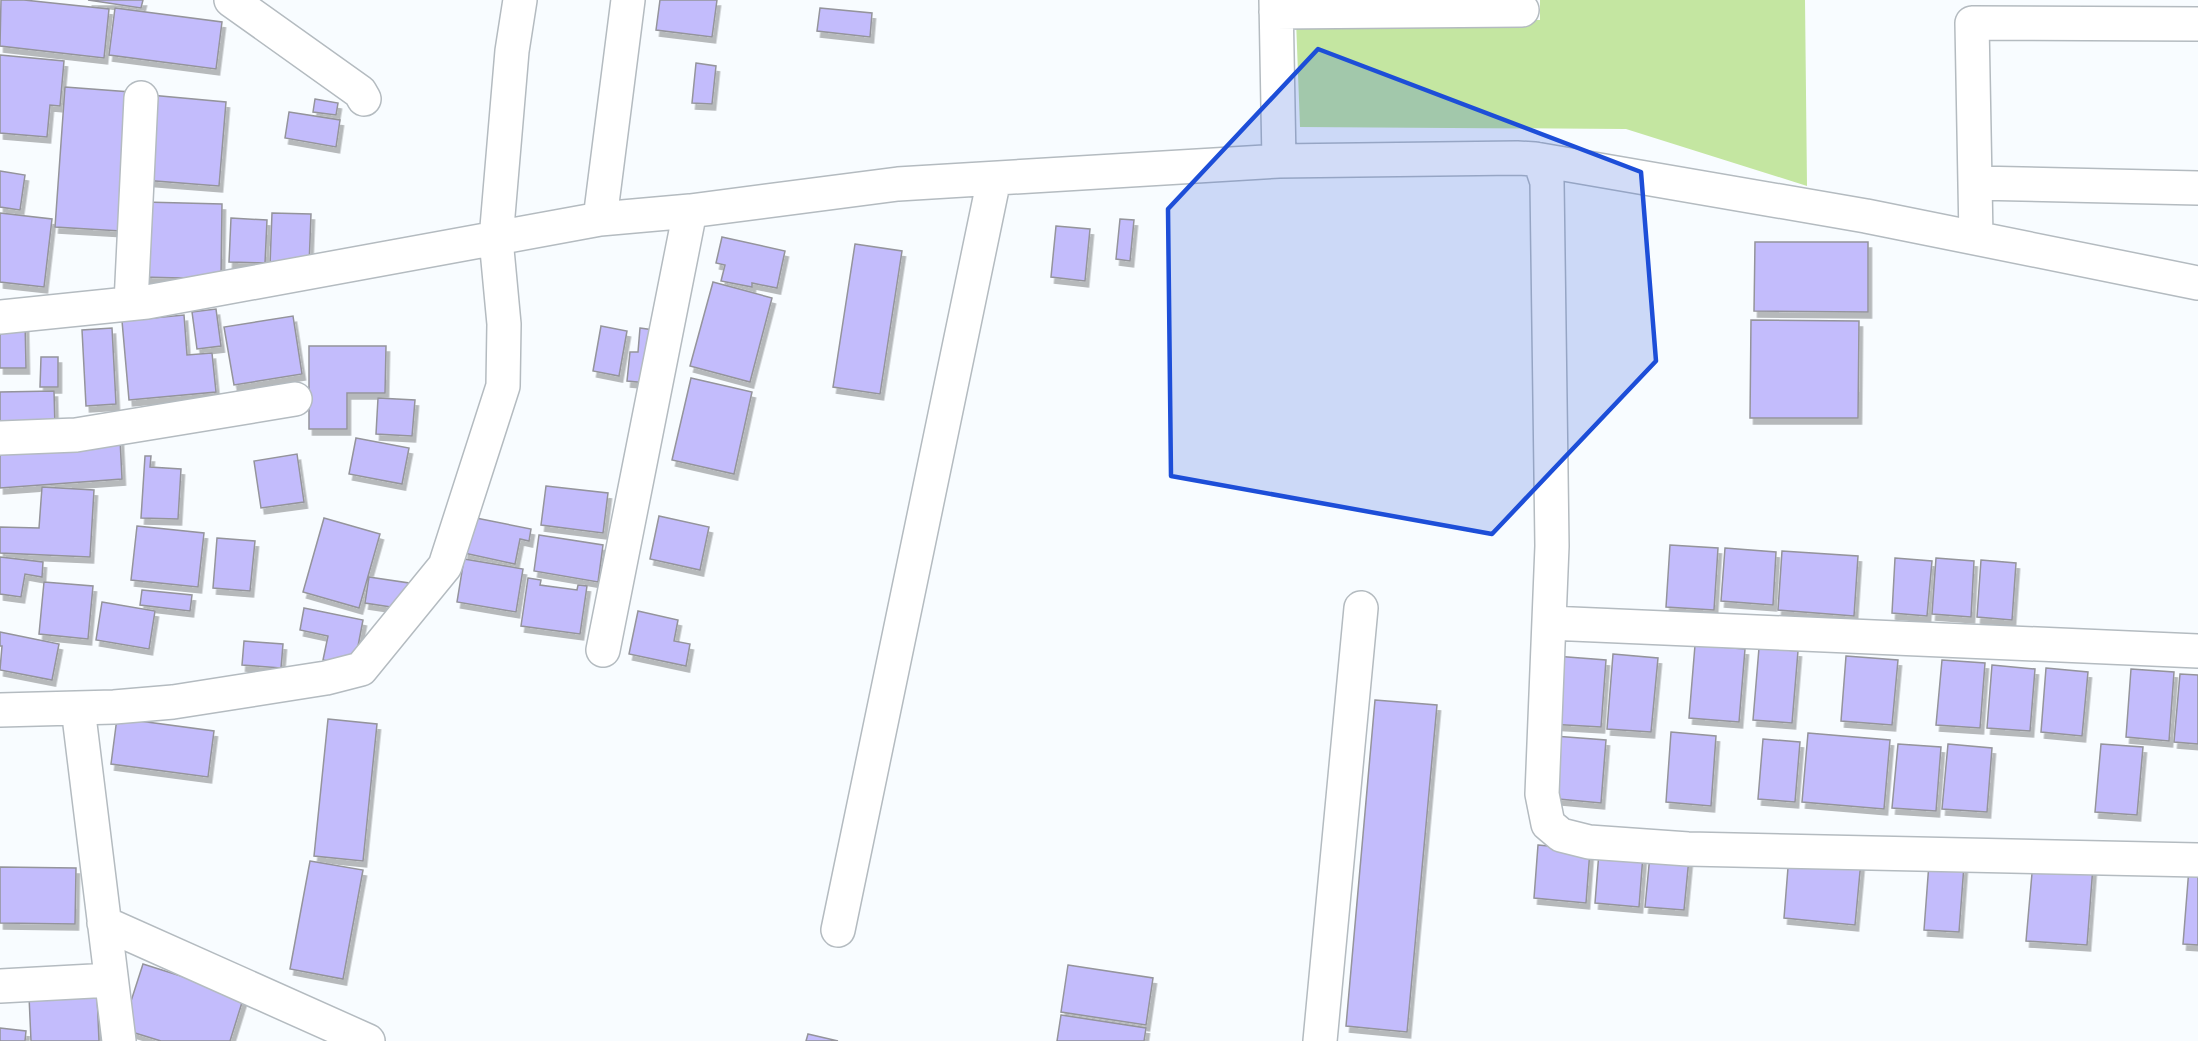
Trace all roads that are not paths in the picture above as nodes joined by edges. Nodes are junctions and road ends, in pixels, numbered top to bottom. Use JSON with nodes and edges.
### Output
{"nodes":[{"id":1,"x":231,"y":0,"type":"edge"},
{"id":2,"x":520,"y":0,"type":"edge"},
{"id":3,"x":628,"y":0,"type":"edge"},
{"id":4,"x":1276,"y":6,"type":"edge"},
{"id":5,"x":1522,"y":10,"type":"dead end"},
{"id":6,"x":2198,"y":24,"type":"edge"},
{"id":7,"x":141,"y":98,"type":"dead end"},
{"id":8,"x":364,"y":99,"type":"dead end"},
{"id":9,"x":1535,"y":159,"type":"junction"},
{"id":10,"x":1279,"y":161,"type":"junction"},
{"id":11,"x":994,"y":179,"type":"junction"},
{"id":12,"x":1975,"y":183,"type":"junction"},
{"id":13,"x":2198,"y":188,"type":"edge"},
{"id":14,"x":690,"y":211,"type":"junction"},
{"id":15,"x":600,"y":219,"type":"junction"},
{"id":16,"x":1976,"y":238,"type":"junction"},
{"id":17,"x":496,"y":239,"type":"junction"},
{"id":18,"x":2198,"y":283,"type":"edge"},
{"id":19,"x":131,"y":303,"type":"junction"},
{"id":20,"x":0,"y":317,"type":"edge"},
{"id":21,"x":295,"y":399,"type":"dead end"},
{"id":22,"x":0,"y":438,"type":"edge"},
{"id":23,"x":1361,"y":608,"type":"dead end"},
{"id":24,"x":1549,"y":623,"type":"junction"},
{"id":25,"x":603,"y":650,"type":"dead end"},
{"id":26,"x":2198,"y":651,"type":"edge"},
{"id":27,"x":78,"y":708,"type":"junction"},
{"id":28,"x":0,"y":710,"type":"edge"},
{"id":29,"x":2198,"y":860,"type":"edge"},
{"id":30,"x":104,"y":924,"type":"junction"},
{"id":31,"x":838,"y":930,"type":"dead end"},
{"id":32,"x":111,"y":980,"type":"junction"},
{"id":33,"x":0,"y":986,"type":"edge"},
{"id":34,"x":119,"y":1041,"type":"edge"},
{"id":35,"x":368,"y":1041,"type":"edge"},
{"id":36,"x":1320,"y":1041,"type":"edge"}],
"edges":[{"from":1,"to":8,"type":"street"},
{"from":2,"to":17,"type":"street"},
{"from":3,"to":15,"type":"street"},
{"from":4,"to":5,"type":"street"},
{"from":4,"to":10,"type":"street"},
{"from":6,"to":12,"type":"street"},
{"from":7,"to":19,"type":"street"},
{"from":9,"to":10,"type":"street"},
{"from":9,"to":16,"type":"street"},
{"from":9,"to":24,"type":"street"},
{"from":10,"to":11,"type":"street"},
{"from":11,"to":14,"type":"street"},
{"from":11,"to":31,"type":"street"},
{"from":12,"to":13,"type":"street"},
{"from":12,"to":16,"type":"street"},
{"from":14,"to":15,"type":"street"},
{"from":14,"to":25,"type":"street"},
{"from":15,"to":17,"type":"street"},
{"from":16,"to":18,"type":"street"},
{"from":17,"to":19,"type":"street"},
{"from":17,"to":27,"type":"street"},
{"from":19,"to":20,"type":"street"},
{"from":21,"to":22,"type":"street"},
{"from":23,"to":36,"type":"street"},
{"from":24,"to":26,"type":"street"},
{"from":24,"to":29,"type":"street"},
{"from":27,"to":28,"type":"street"},
{"from":27,"to":30,"type":"street"},
{"from":30,"to":32,"type":"street"},
{"from":30,"to":35,"type":"street"},
{"from":32,"to":33,"type":"street"},
{"from":32,"to":34,"type":"street"}]}
